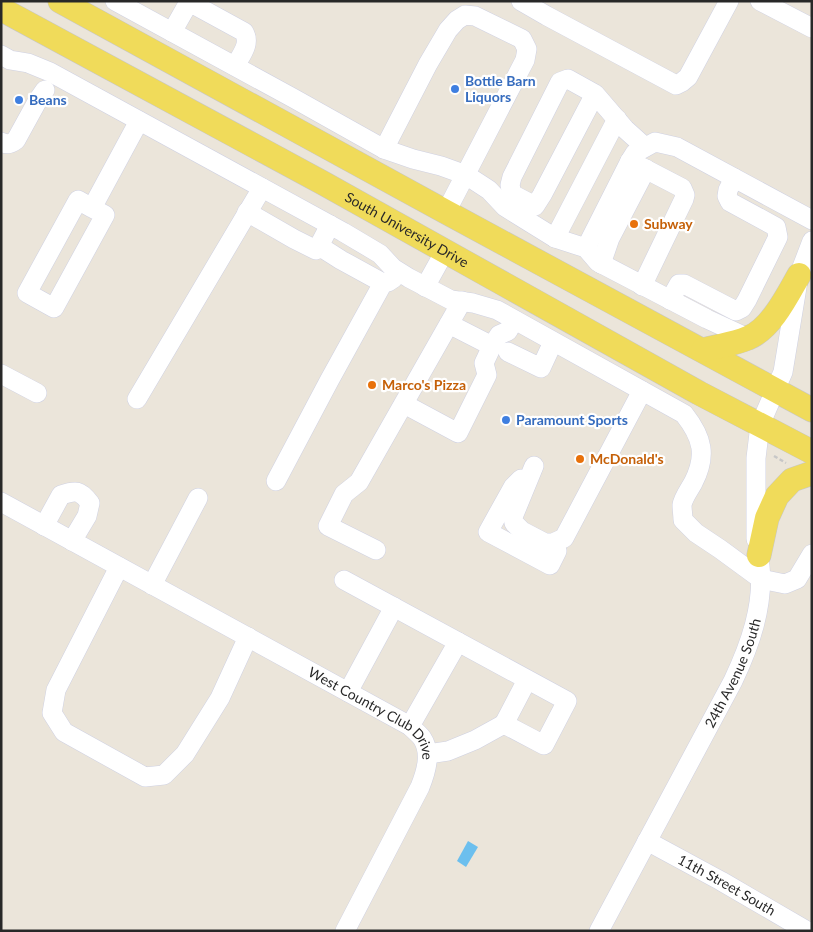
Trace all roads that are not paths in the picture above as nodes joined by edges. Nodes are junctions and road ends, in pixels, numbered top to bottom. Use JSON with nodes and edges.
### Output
{"nodes":[{"id":1,"x":5,"y":1,"type":"edge"},
{"id":2,"x":60,"y":1,"type":"edge"},
{"id":3,"x":115,"y":1,"type":"edge"},
{"id":4,"x":521,"y":1,"type":"edge"},
{"id":5,"x":729,"y":1,"type":"edge"},
{"id":6,"x":760,"y":1,"type":"edge"},
{"id":7,"x":188,"y":2,"type":"edge"},
{"id":8,"x":1,"y":9,"type":"edge"},
{"id":9,"x":812,"y":28,"type":"edge"},
{"id":10,"x":172,"y":32,"type":"junction"},
{"id":11,"x":1,"y":55,"type":"edge"},
{"id":12,"x":235,"y":66,"type":"junction"},
{"id":13,"x":45,"y":90,"type":"dead end"},
{"id":14,"x":596,"y":94,"type":"junction"},
{"id":15,"x":617,"y":119,"type":"junction"},
{"id":16,"x":139,"y":121,"type":"junction"},
{"id":17,"x":1,"y":142,"type":"edge"},
{"id":18,"x":645,"y":147,"type":"junction"},
{"id":19,"x":384,"y":149,"type":"junction"},
{"id":20,"x":638,"y":165,"type":"junction"},
{"id":21,"x":466,"y":175,"type":"junction"},
{"id":22,"x":734,"y":178,"type":"junction"},
{"id":23,"x":323,"y":183,"type":"junction"},
{"id":24,"x":262,"y":188,"type":"junction"},
{"id":25,"x":535,"y":206,"type":"junction"},
{"id":26,"x":92,"y":208,"type":"junction"},
{"id":27,"x":247,"y":212,"type":"junction"},
{"id":28,"x":446,"y":212,"type":"junction"},
{"id":29,"x":812,"y":220,"type":"edge"},
{"id":30,"x":563,"y":221,"type":"junction"},
{"id":31,"x":330,"y":225,"type":"junction"},
{"id":32,"x":555,"y":238,"type":"junction"},
{"id":33,"x":812,"y":241,"type":"edge"},
{"id":34,"x":320,"y":246,"type":"junction"},
{"id":35,"x":586,"y":248,"type":"junction"},
{"id":36,"x":445,"y":251,"type":"junction"},
{"id":37,"x":601,"y":264,"type":"junction"},
{"id":38,"x":401,"y":273,"type":"junction"},
{"id":39,"x":799,"y":275,"type":"junction"},
{"id":40,"x":383,"y":283,"type":"junction"},
{"id":41,"x":425,"y":286,"type":"junction"},
{"id":42,"x":642,"y":286,"type":"junction"},
{"id":43,"x":590,"y":289,"type":"junction"},
{"id":44,"x":670,"y":300,"type":"junction"},
{"id":45,"x":462,"y":301,"type":"junction"},
{"id":46,"x":716,"y":301,"type":"junction"},
{"id":47,"x":706,"y":319,"type":"junction"},
{"id":48,"x":449,"y":324,"type":"junction"},
{"id":49,"x":511,"y":325,"type":"junction"},
{"id":50,"x":748,"y":338,"type":"junction"},
{"id":51,"x":553,"y":342,"type":"junction"},
{"id":52,"x":500,"y":349,"type":"junction"},
{"id":53,"x":703,"y":350,"type":"junction"},
{"id":54,"x":1,"y":374,"type":"edge"},
{"id":55,"x":776,"y":390,"type":"junction"},
{"id":56,"x":642,"y":392,"type":"junction"},
{"id":57,"x":37,"y":393,"type":"dead end"},
{"id":58,"x":136,"y":399,"type":"dead end"},
{"id":59,"x":404,"y":404,"type":"junction"},
{"id":60,"x":812,"y":410,"type":"edge"},
{"id":61,"x":760,"y":425,"type":"junction"},
{"id":62,"x":812,"y":452,"type":"edge"},
{"id":63,"x":812,"y":473,"type":"edge"},
{"id":64,"x":276,"y":481,"type":"dead end"},
{"id":65,"x":198,"y":498,"type":"dead end"},
{"id":66,"x":1,"y":502,"type":"edge"},
{"id":67,"x":44,"y":526,"type":"junction"},
{"id":68,"x":72,"y":541,"type":"junction"},
{"id":69,"x":376,"y":550,"type":"dead end"},
{"id":70,"x":557,"y":551,"type":"junction"},
{"id":71,"x":812,"y":554,"type":"edge"},
{"id":72,"x":759,"y":555,"type":"junction"},
{"id":73,"x":119,"y":567,"type":"junction"},
{"id":74,"x":761,"y":579,"type":"junction"},
{"id":75,"x":344,"y":580,"type":"dead end"},
{"id":76,"x":152,"y":585,"type":"junction"},
{"id":77,"x":394,"y":607,"type":"junction"},
{"id":78,"x":248,"y":637,"type":"junction"},
{"id":79,"x":458,"y":642,"type":"junction"},
{"id":80,"x":528,"y":680,"type":"junction"},
{"id":81,"x":348,"y":692,"type":"junction"},
{"id":82,"x":504,"y":724,"type":"junction"},
{"id":83,"x":410,"y":726,"type":"junction"},
{"id":84,"x":428,"y":754,"type":"junction"},
{"id":85,"x":647,"y":841,"type":"junction"},
{"id":86,"x":345,"y":931,"type":"edge"},
{"id":87,"x":599,"y":931,"type":"edge"},
{"id":88,"x":806,"y":931,"type":"edge"}],
"edges":[{"from":1,"to":8,"type":"street"},
{"from":2,"to":28,"type":"main road"},
{"from":3,"to":10,"type":"street"},
{"from":4,"to":5,"type":"street"},
{"from":6,"to":9,"type":"street"},
{"from":7,"to":10,"type":"street"},
{"from":7,"to":12,"type":"street"},
{"from":8,"to":23,"type":"main road","name":"South University Drive"},
{"from":10,"to":12,"type":"street"},
{"from":11,"to":16,"type":"street"},
{"from":12,"to":19,"type":"street"},
{"from":13,"to":17,"type":"street"},
{"from":14,"to":15,"type":"street"},
{"from":14,"to":25,"type":"street"},
{"from":14,"to":25,"type":"street"},
{"from":15,"to":18,"type":"street"},
{"from":15,"to":30,"type":"street"},
{"from":16,"to":24,"type":"street"},
{"from":16,"to":26,"type":"street"},
{"from":18,"to":20,"type":"street"},
{"from":18,"to":22,"type":"street"},
{"from":19,"to":21,"type":"street"},
{"from":19,"to":21,"type":"street"},
{"from":20,"to":35,"type":"street"},
{"from":20,"to":37,"type":"street"},
{"from":20,"to":42,"type":"street"},
{"from":21,"to":28,"type":"street"},
{"from":21,"to":32,"type":"street"},
{"from":22,"to":29,"type":"street"},
{"from":22,"to":46,"type":"street"},
{"from":23,"to":28,"type":"main road"},
{"from":23,"to":36,"type":"main road","name":"South University Drive"},
{"from":24,"to":27,"type":"street"},
{"from":24,"to":31,"type":"street"},
{"from":25,"to":30,"type":"street"},
{"from":26,"to":26,"type":"street"},
{"from":27,"to":34,"type":"street"},
{"from":27,"to":58,"type":"street"},
{"from":28,"to":43,"type":"main road"},
{"from":30,"to":32,"type":"street"},
{"from":31,"to":34,"type":"street"},
{"from":31,"to":38,"type":"street"},
{"from":32,"to":35,"type":"street"},
{"from":33,"to":39,"type":"street","name":"24th Avenue South"},
{"from":34,"to":40,"type":"street"},
{"from":35,"to":37,"type":"street"},
{"from":36,"to":41,"type":"street"},
{"from":36,"to":43,"type":"main road"},
{"from":36,"to":61,"type":"main road","name":"South University Drive"},
{"from":37,"to":42,"type":"street"},
{"from":38,"to":40,"type":"street"},
{"from":38,"to":41,"type":"street"},
{"from":39,"to":50,"type":"main road"},
{"from":39,"to":55,"type":"street","name":"24th Avenue South"},
{"from":40,"to":64,"type":"street"},
{"from":41,"to":45,"type":"street"},
{"from":42,"to":44,"type":"street"},
{"from":43,"to":53,"type":"main road"},
{"from":44,"to":46,"type":"street"},
{"from":44,"to":47,"type":"street"},
{"from":45,"to":48,"type":"street"},
{"from":45,"to":49,"type":"street"},
{"from":46,"to":47,"type":"street"},
{"from":47,"to":50,"type":"street"},
{"from":48,"to":52,"type":"street"},
{"from":48,"to":59,"type":"street"},
{"from":49,"to":51,"type":"street"},
{"from":49,"to":52,"type":"street"},
{"from":50,"to":53,"type":"main road"},
{"from":51,"to":52,"type":"street"},
{"from":51,"to":56,"type":"street"},
{"from":52,"to":59,"type":"street"},
{"from":53,"to":55,"type":"main road"},
{"from":54,"to":57,"type":"street"},
{"from":55,"to":60,"type":"main road"},
{"from":55,"to":61,"type":"street","name":"24th Avenue South"},
{"from":56,"to":70,"type":"street"},
{"from":56,"to":74,"type":"street"},
{"from":59,"to":69,"type":"street"},
{"from":61,"to":62,"type":"main road","name":"South University Drive"},
{"from":61,"to":72,"type":"street","name":"24th Avenue South"},
{"from":63,"to":72,"type":"main road"},
{"from":65,"to":76,"type":"street"},
{"from":66,"to":67,"type":"street","name":"West Country Club Drive"},
{"from":67,"to":68,"type":"street","name":"West Country Club Drive"},
{"from":67,"to":68,"type":"street"},
{"from":68,"to":73,"type":"street","name":"West Country Club Drive"},
{"from":70,"to":70,"type":"street"},
{"from":71,"to":74,"type":"street"},
{"from":72,"to":74,"type":"street","name":"24th Avenue South"},
{"from":73,"to":76,"type":"street","name":"West Country Club Drive"},
{"from":73,"to":78,"type":"street"},
{"from":74,"to":85,"type":"street","name":"24th Avenue South"},
{"from":75,"to":77,"type":"street"},
{"from":76,"to":78,"type":"street","name":"West Country Club Drive"},
{"from":77,"to":79,"type":"street"},
{"from":77,"to":81,"type":"street"},
{"from":78,"to":81,"type":"street","name":"West Country Club Drive"},
{"from":79,"to":80,"type":"street"},
{"from":79,"to":83,"type":"street"},
{"from":80,"to":82,"type":"street"},
{"from":80,"to":82,"type":"street"},
{"from":81,"to":83,"type":"street","name":"West Country Club Drive"},
{"from":82,"to":84,"type":"street"},
{"from":83,"to":84,"type":"street","name":"West Country Club Drive"},
{"from":84,"to":86,"type":"street","name":"West Country Club Drive"},
{"from":85,"to":87,"type":"street","name":"24th Avenue South"},
{"from":85,"to":88,"type":"street","name":"11th Street South"}]}
